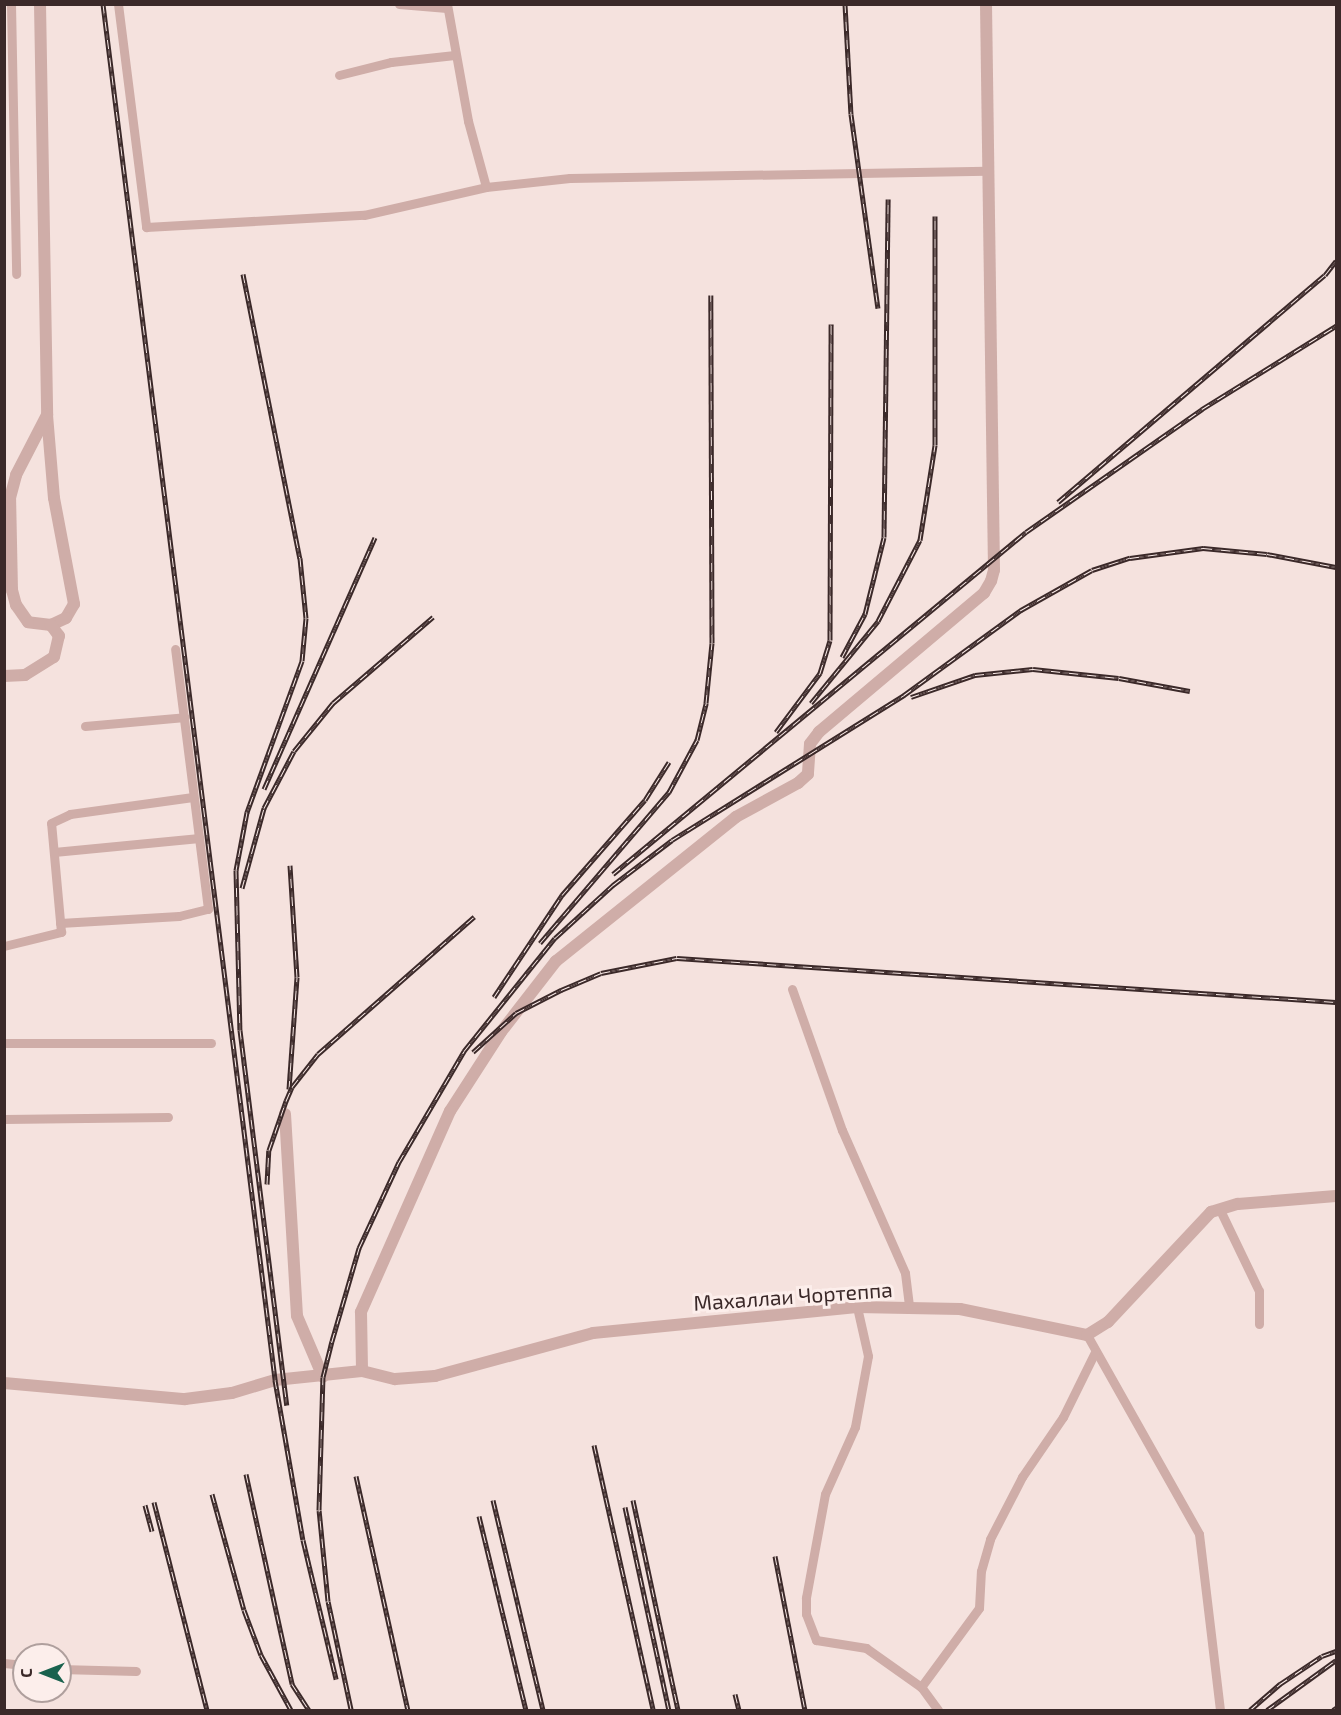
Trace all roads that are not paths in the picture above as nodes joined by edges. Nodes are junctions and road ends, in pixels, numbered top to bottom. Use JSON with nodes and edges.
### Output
{"nodes":[{"id":1,"x":11,"y":4,"type":"edge"},
{"id":2,"x":40,"y":4,"type":"edge"},
{"id":3,"x":118,"y":4,"type":"edge"},
{"id":4,"x":399,"y":4,"type":"edge"},
{"id":5,"x":986,"y":4,"type":"edge"},
{"id":6,"x":447,"y":6,"type":"edge"},
{"id":7,"x":455,"y":55,"type":"junction"},
{"id":8,"x":339,"y":75,"type":"dead end"},
{"id":9,"x":986,"y":171,"type":"junction"},
{"id":10,"x":486,"y":187,"type":"junction"},
{"id":11,"x":16,"y":274,"type":"dead end"},
{"id":12,"x":47,"y":415,"type":"junction"},
{"id":13,"x":51,"y":626,"type":"junction"},
{"id":14,"x":175,"y":649,"type":"dead end"},
{"id":15,"x":4,"y":676,"type":"edge"},
{"id":16,"x":185,"y":717,"type":"junction"},
{"id":17,"x":85,"y":726,"type":"dead end"},
{"id":18,"x":193,"y":797,"type":"junction"},
{"id":19,"x":199,"y":837,"type":"junction"},
{"id":20,"x":54,"y":852,"type":"junction"},
{"id":21,"x":60,"y":922,"type":"junction"},
{"id":22,"x":4,"y":946,"type":"edge"},
{"id":23,"x":792,"y":989,"type":"dead end"},
{"id":24,"x":4,"y":1043,"type":"edge"},
{"id":25,"x":211,"y":1043,"type":"dead end"},
{"id":26,"x":285,"y":1114,"type":"dead end"},
{"id":27,"x":168,"y":1117,"type":"dead end"},
{"id":28,"x":4,"y":1119,"type":"edge"},
{"id":29,"x":1336,"y":1196,"type":"edge"},
{"id":30,"x":1220,"y":1210,"type":"junction"},
{"id":31,"x":857,"y":1307,"type":"junction"},
{"id":32,"x":909,"y":1307,"type":"junction"},
{"id":33,"x":1259,"y":1324,"type":"dead end"},
{"id":34,"x":1087,"y":1335,"type":"junction"},
{"id":35,"x":1095,"y":1352,"type":"junction"},
{"id":36,"x":362,"y":1371,"type":"junction"},
{"id":37,"x":323,"y":1377,"type":"junction"},
{"id":38,"x":4,"y":1383,"type":"edge"},
{"id":39,"x":72,"y":1669,"type":"edge"},
{"id":40,"x":136,"y":1671,"type":"dead end"},
{"id":41,"x":921,"y":1687,"type":"junction"},
{"id":42,"x":938,"y":1710,"type":"edge"},
{"id":43,"x":1220,"y":1710,"type":"edge"}],
"edges":[{"from":1,"to":11,"type":"street"},
{"from":2,"to":12,"type":"street"},
{"from":3,"to":10,"type":"street"},
{"from":4,"to":6,"type":"street"},
{"from":5,"to":9,"type":"street"},
{"from":6,"to":7,"type":"street"},
{"from":7,"to":8,"type":"street"},
{"from":7,"to":10,"type":"street"},
{"from":9,"to":10,"type":"street"},
{"from":9,"to":36,"type":"street"},
{"from":12,"to":13,"type":"street"},
{"from":12,"to":13,"type":"street"},
{"from":13,"to":15,"type":"street"},
{"from":14,"to":16,"type":"street"},
{"from":16,"to":17,"type":"street"},
{"from":16,"to":18,"type":"street"},
{"from":18,"to":19,"type":"street"},
{"from":18,"to":20,"type":"street"},
{"from":19,"to":20,"type":"street"},
{"from":19,"to":21,"type":"street"},
{"from":20,"to":21,"type":"street"},
{"from":21,"to":22,"type":"street"},
{"from":23,"to":32,"type":"street"},
{"from":24,"to":25,"type":"street"},
{"from":26,"to":37,"type":"street"},
{"from":27,"to":28,"type":"street"},
{"from":29,"to":30,"type":"street"},
{"from":30,"to":33,"type":"street"},
{"from":30,"to":34,"type":"street"},
{"from":31,"to":32,"type":"street","name":"Махаллаи Чортеппа"},
{"from":31,"to":36,"type":"street","name":"Махаллаи Чортеппа"},
{"from":31,"to":41,"type":"street"},
{"from":32,"to":34,"type":"street","name":"Махаллаи Чортеппа"},
{"from":34,"to":35,"type":"street"},
{"from":35,"to":41,"type":"street"},
{"from":35,"to":43,"type":"street"},
{"from":36,"to":37,"type":"street"},
{"from":37,"to":38,"type":"street"},
{"from":39,"to":40,"type":"street"},
{"from":41,"to":42,"type":"street"}]}
